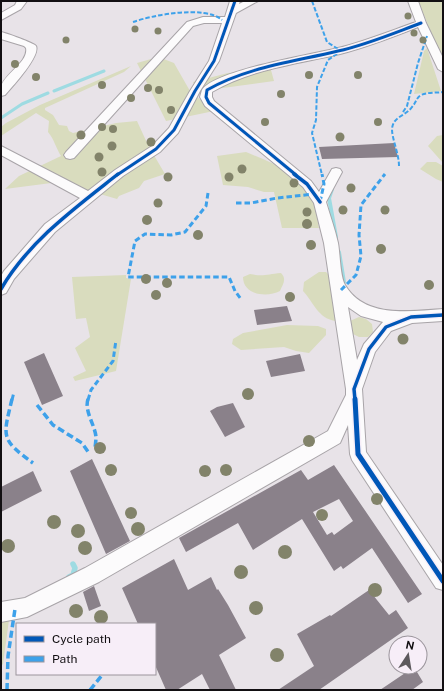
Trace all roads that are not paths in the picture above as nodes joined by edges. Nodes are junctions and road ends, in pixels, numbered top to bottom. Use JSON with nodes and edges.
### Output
{"nodes":[{"id":1,"x":22,"y":1,"type":"edge"},
{"id":2,"x":253,"y":1,"type":"edge"},
{"id":3,"x":413,"y":1,"type":"edge"},
{"id":4,"x":232,"y":11,"type":"edge"},
{"id":5,"x":1,"y":17,"type":"edge"},
{"id":6,"x":421,"y":23,"type":"junction"},
{"id":7,"x":1,"y":35,"type":"edge"},
{"id":8,"x":443,"y":69,"type":"edge"},
{"id":9,"x":1,"y":93,"type":"edge"},
{"id":10,"x":1,"y":150,"type":"edge"},
{"id":11,"x":70,"y":155,"type":"dead end"},
{"id":12,"x":336,"y":172,"type":"dead end"},
{"id":13,"x":89,"y":197,"type":"junction"},
{"id":14,"x":320,"y":202,"type":"junction"},
{"id":15,"x":336,"y":284,"type":"junction"},
{"id":16,"x":1,"y":289,"type":"edge"},
{"id":17,"x":443,"y":315,"type":"edge"},
{"id":18,"x":411,"y":317,"type":"junction"},
{"id":19,"x":355,"y":394,"type":"junction"},
{"id":20,"x":443,"y":581,"type":"edge"},
{"id":21,"x":1,"y":612,"type":"edge"}],
"edges":[{"from":1,"to":5,"type":"street"},
{"from":2,"to":4,"type":"street"},
{"from":3,"to":6,"type":"street"},
{"from":4,"to":11,"type":"street"},
{"from":4,"to":13,"type":"street"},
{"from":6,"to":8,"type":"street"},
{"from":6,"to":14,"type":"street"},
{"from":7,"to":9,"type":"street"},
{"from":10,"to":13,"type":"street"},
{"from":12,"to":14,"type":"street"},
{"from":13,"to":16,"type":"street"},
{"from":14,"to":15,"type":"street"},
{"from":15,"to":18,"type":"street"},
{"from":15,"to":19,"type":"street"},
{"from":17,"to":18,"type":"street"},
{"from":18,"to":19,"type":"street"},
{"from":19,"to":20,"type":"street"},
{"from":19,"to":21,"type":"street"}]}
